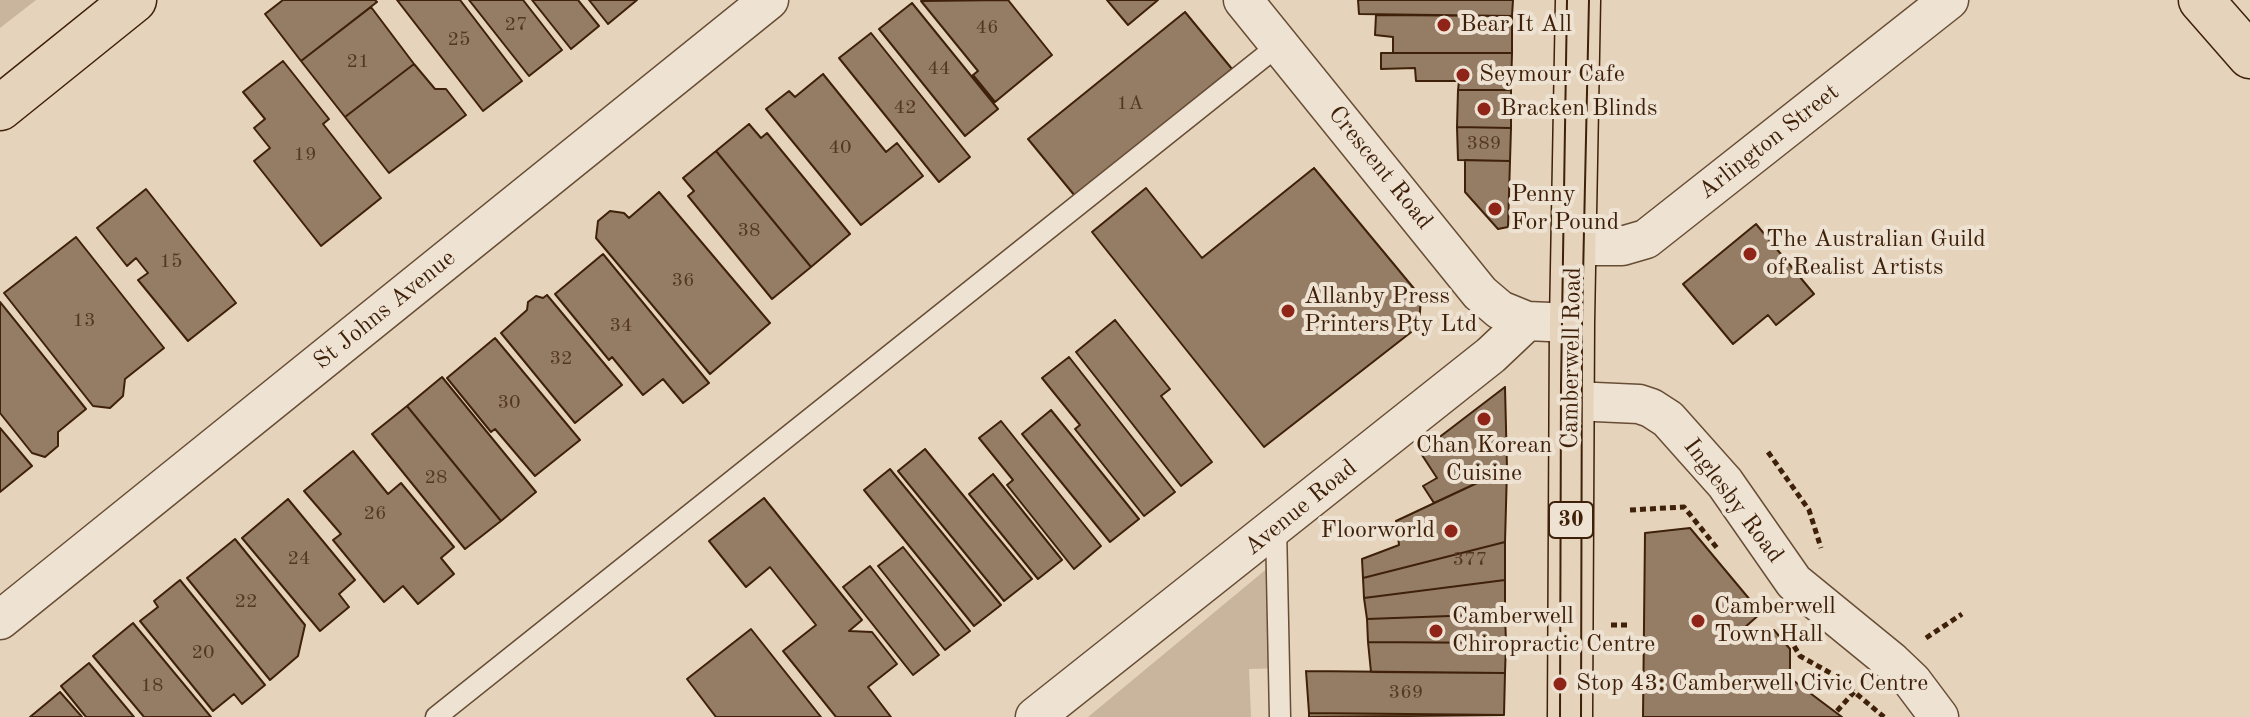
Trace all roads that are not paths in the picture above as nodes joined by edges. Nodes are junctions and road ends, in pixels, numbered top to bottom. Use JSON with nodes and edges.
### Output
{"nodes":[{"id":1,"x":134,"y":0,"type":"edge"},
{"id":2,"x":769,"y":0,"type":"edge"},
{"id":3,"x":1243,"y":0,"type":"edge"},
{"id":4,"x":1578,"y":0,"type":"edge"},
{"id":5,"x":1949,"y":0,"type":"edge"},
{"id":6,"x":2201,"y":0,"type":"edge"},
{"id":7,"x":2220,"y":0,"type":"edge"},
{"id":8,"x":1280,"y":44,"type":"junction"},
{"id":9,"x":2250,"y":44,"type":"edge"},
{"id":10,"x":2250,"y":56,"type":"edge"},
{"id":11,"x":0,"y":108,"type":"edge"},
{"id":12,"x":1574,"y":246,"type":"junction"},
{"id":13,"x":1527,"y":321,"type":"junction"},
{"id":14,"x":1572,"y":323,"type":"junction"},
{"id":15,"x":1573,"y":401,"type":"junction"},
{"id":16,"x":1276,"y":527,"type":"junction"},
{"id":17,"x":0,"y":620,"type":"edge"},
{"id":18,"x":436,"y":717,"type":"edge"},
{"id":19,"x":1035,"y":717,"type":"edge"},
{"id":20,"x":1280,"y":717,"type":"edge"},
{"id":21,"x":1570,"y":717,"type":"edge"},
{"id":22,"x":1939,"y":717,"type":"edge"}],
"edges":[{"from":1,"to":11,"type":"main road"},
{"from":2,"to":17,"type":"street","name":"St Johns Avenue"},
{"from":3,"to":8,"type":"street","name":"Crescent Road"},
{"from":4,"to":12,"type":"main road","name":"Camberwell Road","number":"30"},
{"from":5,"to":12,"type":"street","name":"Arlington Street"},
{"from":6,"to":10,"type":"main road"},
{"from":7,"to":9,"type":"main road"},
{"from":8,"to":13,"type":"street","name":"Crescent Road"},
{"from":8,"to":18,"type":"lane"},
{"from":12,"to":14,"type":"main road","name":"Camberwell Road","number":"30"},
{"from":13,"to":14,"type":"street"},
{"from":13,"to":16,"type":"street","name":"Avenue Road"},
{"from":14,"to":15,"type":"main road","name":"Camberwell Road","number":"30"},
{"from":15,"to":21,"type":"main road","name":"Camberwell Road","number":"30"},
{"from":15,"to":22,"type":"street","name":"Inglesby Road"},
{"from":16,"to":19,"type":"street","name":"Avenue Road"},
{"from":16,"to":20,"type":"lane"}]}
